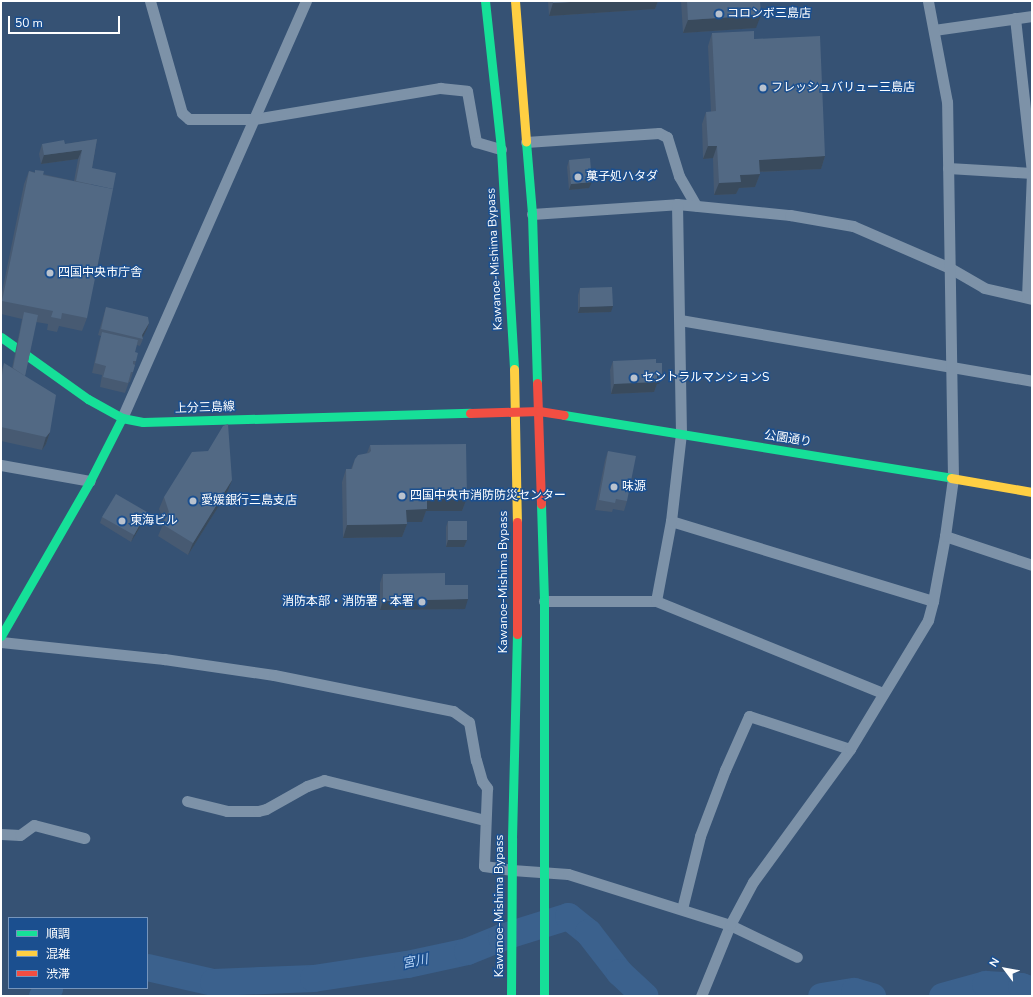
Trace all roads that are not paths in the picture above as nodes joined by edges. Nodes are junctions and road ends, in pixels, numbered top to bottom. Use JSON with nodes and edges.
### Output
{"nodes":[{"id":1,"x":150,"y":1,"type":"edge"},
{"id":2,"x":306,"y":1,"type":"edge"},
{"id":3,"x":485,"y":1,"type":"edge"},
{"id":4,"x":515,"y":1,"type":"edge"},
{"id":5,"x":928,"y":1,"type":"edge"},
{"id":6,"x":1032,"y":16,"type":"edge"},
{"id":7,"x":1015,"y":18,"type":"junction"},
{"id":8,"x":934,"y":30,"type":"junction"},
{"id":9,"x":254,"y":119,"type":"junction"},
{"id":10,"x":526,"y":142,"type":"junction"},
{"id":11,"x":501,"y":149,"type":"junction"},
{"id":12,"x":948,"y":168,"type":"junction"},
{"id":13,"x":1032,"y":173,"type":"edge"},
{"id":14,"x":677,"y":204,"type":"junction"},
{"id":15,"x":696,"y":206,"type":"junction"},
{"id":16,"x":532,"y":214,"type":"junction"},
{"id":17,"x":950,"y":268,"type":"junction"},
{"id":18,"x":1029,"y":298,"type":"edge"},
{"id":19,"x":680,"y":320,"type":"junction"},
{"id":20,"x":1,"y":338,"type":"edge"},
{"id":21,"x":951,"y":366,"type":"junction"},
{"id":22,"x":1032,"y":381,"type":"edge"},
{"id":23,"x":516,"y":411,"type":"junction"},
{"id":24,"x":539,"y":411,"type":"junction"},
{"id":25,"x":122,"y":418,"type":"junction"},
{"id":26,"x":681,"y":433,"type":"junction"},
{"id":27,"x":1,"y":465,"type":"edge"},
{"id":28,"x":953,"y":478,"type":"junction"},
{"id":29,"x":90,"y":481,"type":"junction"},
{"id":30,"x":1032,"y":492,"type":"edge"},
{"id":31,"x":671,"y":520,"type":"junction"},
{"id":32,"x":945,"y":536,"type":"junction"},
{"id":33,"x":1032,"y":565,"type":"edge"},
{"id":34,"x":544,"y":601,"type":"junction"},
{"id":35,"x":656,"y":601,"type":"junction"},
{"id":36,"x":933,"y":601,"type":"junction"},
{"id":37,"x":1,"y":636,"type":"edge"},
{"id":38,"x":1,"y":642,"type":"edge"},
{"id":39,"x":883,"y":693,"type":"junction"},
{"id":40,"x":850,"y":749,"type":"junction"},
{"id":41,"x":187,"y":801,"type":"dead end"},
{"id":42,"x":485,"y":820,"type":"junction"},
{"id":43,"x":1,"y":834,"type":"edge"},
{"id":44,"x":84,"y":838,"type":"dead end"},
{"id":45,"x":512,"y":870,"type":"junction"},
{"id":46,"x":543,"y":872,"type":"junction"},
{"id":47,"x":682,"y":909,"type":"junction"},
{"id":48,"x":730,"y":925,"type":"junction"},
{"id":49,"x":797,"y":956,"type":"dead end"},
{"id":50,"x":511,"y":996,"type":"edge"},
{"id":51,"x":544,"y":996,"type":"edge"},
{"id":52,"x":701,"y":996,"type":"edge"}],
"edges":[{"from":1,"to":9,"type":"street"},
{"from":2,"to":9,"type":"street"},
{"from":3,"to":11,"type":"main road","name":"Kawanoe-Mishima Bypass"},
{"from":4,"to":10,"type":"main road"},
{"from":5,"to":8,"type":"street"},
{"from":6,"to":7,"type":"street"},
{"from":7,"to":8,"type":"street"},
{"from":7,"to":13,"type":"street"},
{"from":8,"to":12,"type":"street"},
{"from":9,"to":11,"type":"street"},
{"from":9,"to":25,"type":"street"},
{"from":10,"to":15,"type":"street"},
{"from":10,"to":16,"type":"main road"},
{"from":11,"to":23,"type":"main road","name":"Kawanoe-Mishima Bypass"},
{"from":12,"to":13,"type":"street"},
{"from":12,"to":17,"type":"street"},
{"from":13,"to":18,"type":"street"},
{"from":14,"to":15,"type":"street"},
{"from":14,"to":16,"type":"street"},
{"from":14,"to":19,"type":"street"},
{"from":15,"to":17,"type":"street"},
{"from":16,"to":24,"type":"main road"},
{"from":17,"to":18,"type":"street"},
{"from":17,"to":21,"type":"street"},
{"from":19,"to":21,"type":"street"},
{"from":19,"to":26,"type":"street"},
{"from":20,"to":25,"type":"main road","name":"上分三島線"},
{"from":21,"to":22,"type":"street"},
{"from":21,"to":28,"type":"street"},
{"from":23,"to":24,"type":"main road","name":"上分三島線"},
{"from":23,"to":25,"type":"main road","name":"上分三島線"},
{"from":23,"to":45,"type":"main road","name":"Kawanoe-Mishima Bypass"},
{"from":24,"to":26,"type":"main road","name":"公園通り"},
{"from":24,"to":34,"type":"main road"},
{"from":25,"to":29,"type":"main road"},
{"from":26,"to":28,"type":"main road","name":"公園通り"},
{"from":26,"to":31,"type":"street"},
{"from":27,"to":29,"type":"street"},
{"from":28,"to":30,"type":"main road","name":"公園通り"},
{"from":28,"to":32,"type":"street"},
{"from":29,"to":37,"type":"main road"},
{"from":31,"to":35,"type":"street"},
{"from":31,"to":36,"type":"street"},
{"from":32,"to":33,"type":"street"},
{"from":32,"to":36,"type":"street"},
{"from":34,"to":35,"type":"street"},
{"from":34,"to":46,"type":"main road"},
{"from":35,"to":39,"type":"street"},
{"from":36,"to":39,"type":"street"},
{"from":38,"to":42,"type":"street"},
{"from":39,"to":40,"type":"street"},
{"from":40,"to":47,"type":"street"},
{"from":40,"to":48,"type":"street"},
{"from":41,"to":42,"type":"street"},
{"from":42,"to":45,"type":"street"},
{"from":43,"to":44,"type":"street"},
{"from":45,"to":46,"type":"street"},
{"from":45,"to":50,"type":"main road","name":"Kawanoe-Mishima Bypass"},
{"from":46,"to":47,"type":"street"},
{"from":46,"to":51,"type":"main road"},
{"from":47,"to":48,"type":"street"},
{"from":48,"to":49,"type":"street"},
{"from":48,"to":52,"type":"street"}]}
